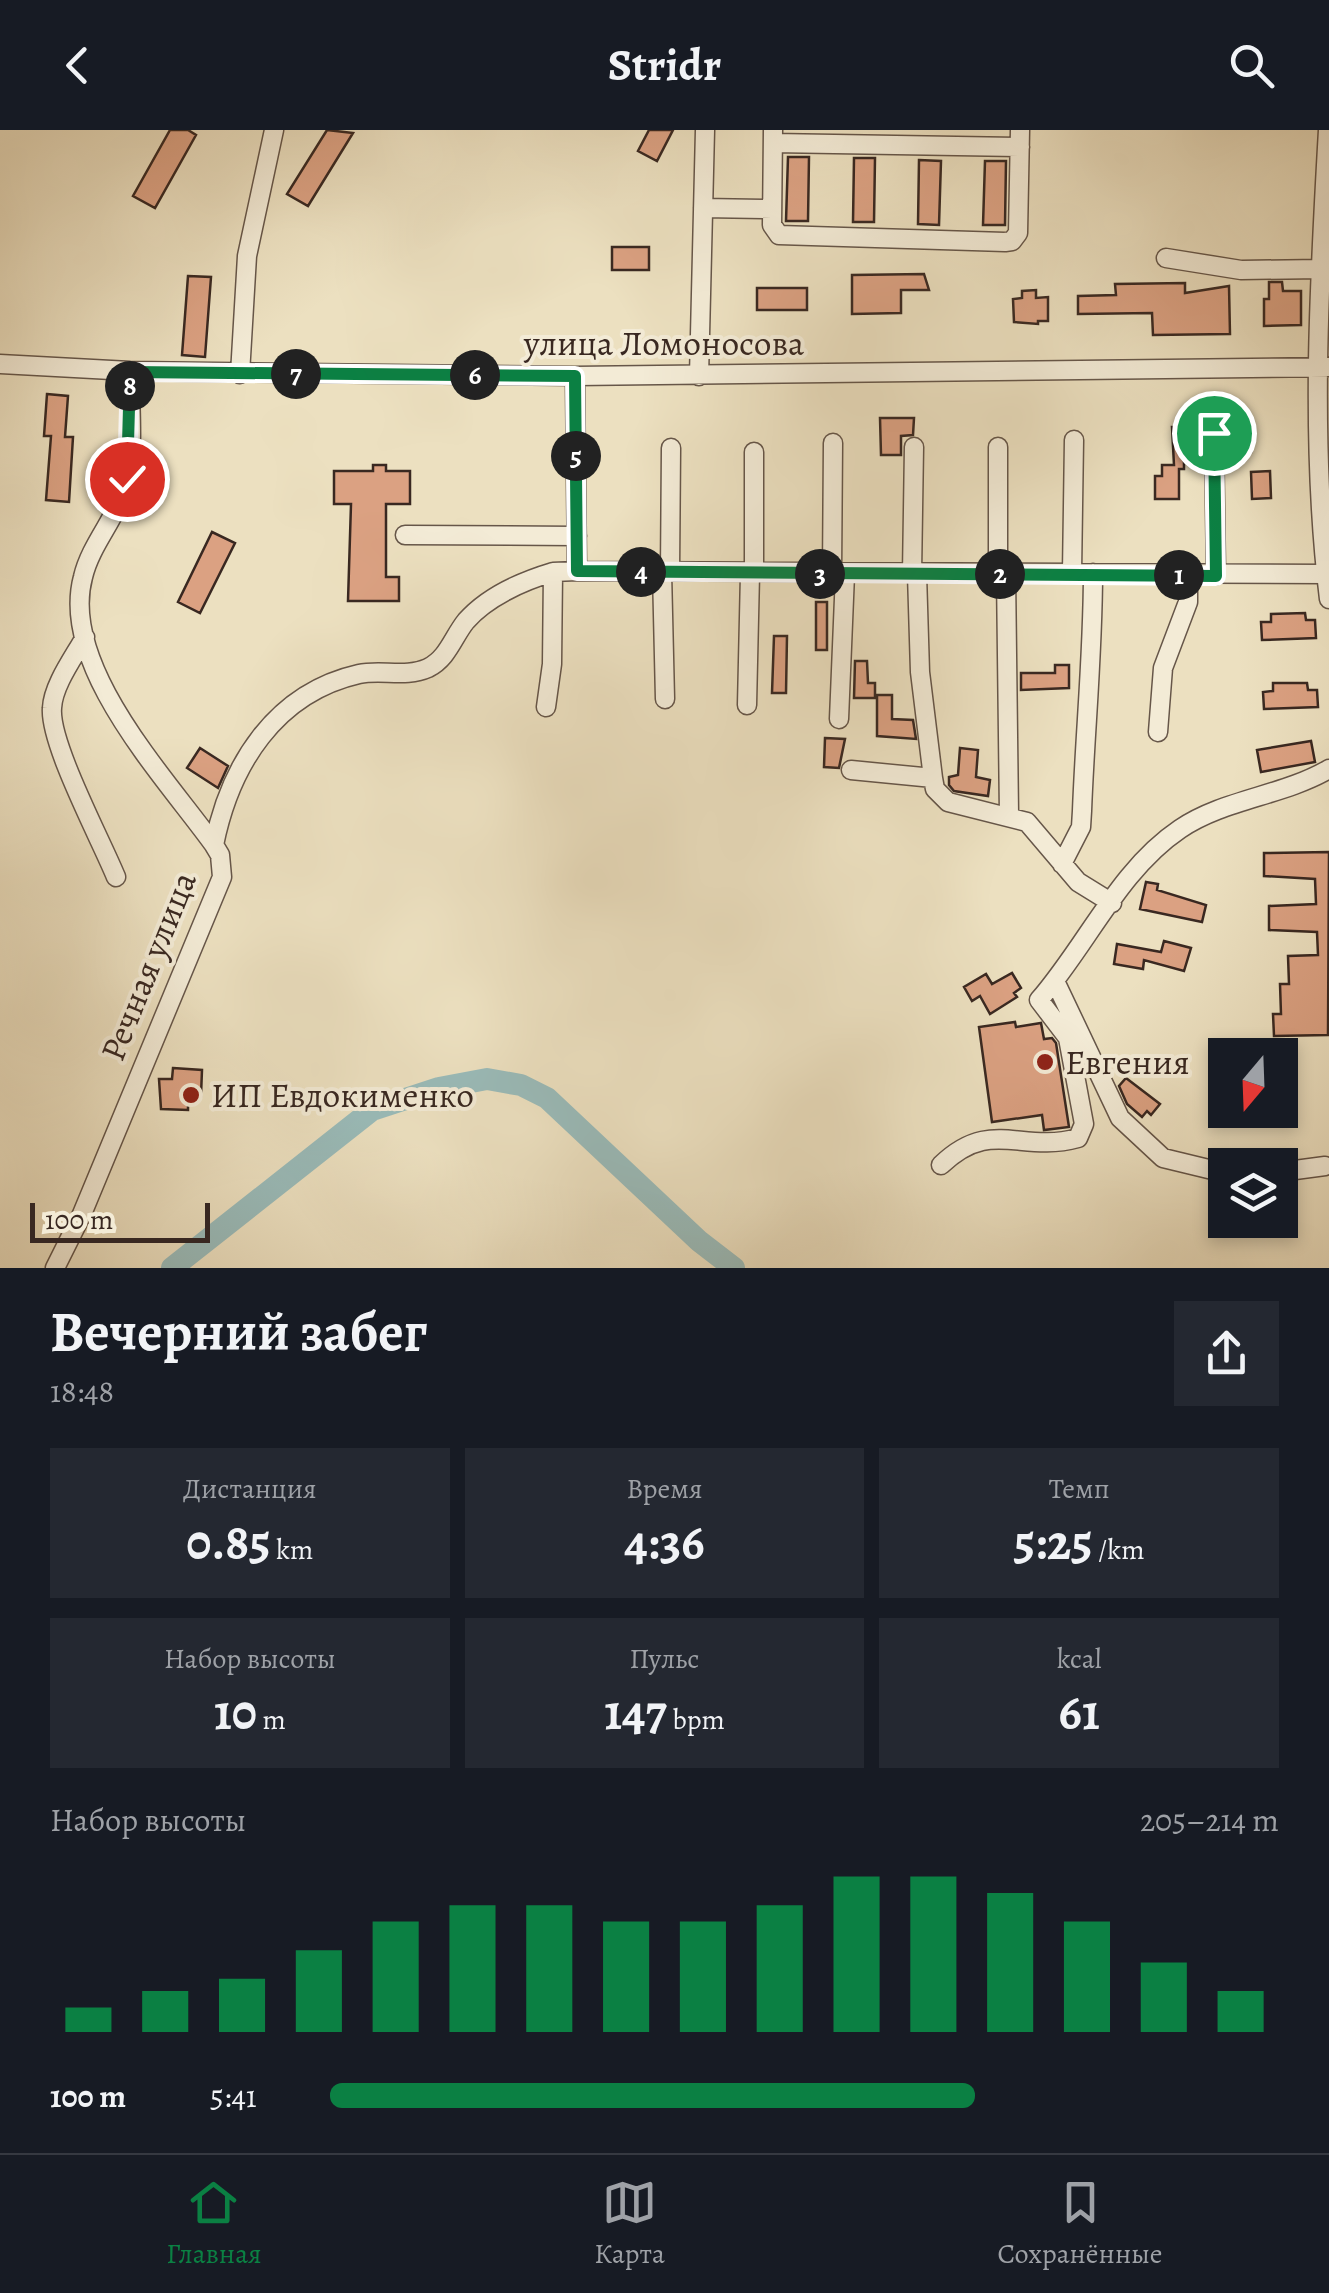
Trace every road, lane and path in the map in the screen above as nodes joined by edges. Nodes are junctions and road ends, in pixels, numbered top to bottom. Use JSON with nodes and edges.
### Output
{"nodes":[{"id":1,"x":274,"y":130,"type":"edge"},
{"id":2,"x":705,"y":130,"type":"edge"},
{"id":3,"x":1328,"y":130,"type":"edge"},
{"id":4,"x":773,"y":136,"type":"edge"},
{"id":5,"x":1020,"y":139,"type":"edge"},
{"id":6,"x":703,"y":208,"type":"junction"},
{"id":7,"x":772,"y":209,"type":"junction"},
{"id":8,"x":1166,"y":258,"type":"dead end"},
{"id":9,"x":1320,"y":269,"type":"junction"},
{"id":10,"x":0,"y":364,"type":"edge"},
{"id":11,"x":1324,"y":367,"type":"edge"},
{"id":12,"x":130,"y":372,"type":"junction"},
{"id":13,"x":240,"y":374,"type":"junction"},
{"id":14,"x":575,"y":376,"type":"junction"},
{"id":15,"x":699,"y":376,"type":"junction"},
{"id":16,"x":1214,"y":433,"type":"dead end"},
{"id":17,"x":1074,"y":440,"type":"dead end"},
{"id":18,"x":833,"y":443,"type":"dead end"},
{"id":19,"x":914,"y":447,"type":"dead end"},
{"id":20,"x":998,"y":447,"type":"dead end"},
{"id":21,"x":671,"y":448,"type":"dead end"},
{"id":22,"x":754,"y":452,"type":"dead end"},
{"id":23,"x":404,"y":536,"type":"dead end"},
{"id":24,"x":577,"y":536,"type":"junction"},
{"id":25,"x":577,"y":571,"type":"junction"},
{"id":26,"x":552,"y":572,"type":"junction"},
{"id":27,"x":666,"y":572,"type":"junction"},
{"id":28,"x":1072,"y":573,"type":"junction"},
{"id":29,"x":1093,"y":573,"type":"junction"},
{"id":30,"x":752,"y":574,"type":"junction"},
{"id":31,"x":838,"y":574,"type":"junction"},
{"id":32,"x":914,"y":574,"type":"junction"},
{"id":33,"x":1002,"y":574,"type":"junction"},
{"id":34,"x":1326,"y":574,"type":"junction"},
{"id":35,"x":1188,"y":576,"type":"junction"},
{"id":36,"x":1216,"y":576,"type":"junction"},
{"id":37,"x":1329,"y":596,"type":"edge"},
{"id":38,"x":85,"y":637,"type":"junction"},
{"id":39,"x":665,"y":699,"type":"dead end"},
{"id":40,"x":747,"y":705,"type":"dead end"},
{"id":41,"x":546,"y":708,"type":"dead end"},
{"id":42,"x":839,"y":718,"type":"dead end"},
{"id":43,"x":1158,"y":732,"type":"dead end"},
{"id":44,"x":1329,"y":769,"type":"edge"},
{"id":45,"x":851,"y":770,"type":"dead end"},
{"id":46,"x":933,"y":778,"type":"junction"},
{"id":47,"x":1009,"y":816,"type":"junction"},
{"id":48,"x":214,"y":845,"type":"junction"},
{"id":49,"x":1062,"y":864,"type":"junction"},
{"id":50,"x":116,"y":876,"type":"dead end"},
{"id":51,"x":1112,"y":902,"type":"junction"},
{"id":52,"x":1056,"y":981,"type":"junction"},
{"id":53,"x":941,"y":1164,"type":"dead end"},
{"id":54,"x":1325,"y":1166,"type":"dead end"},
{"id":55,"x":1208,"y":1168,"type":"edge"},
{"id":56,"x":1298,"y":1170,"type":"edge"},
{"id":57,"x":55,"y":1268,"type":"edge"}],
"edges":[{"from":1,"to":13,"type":"street"},
{"from":2,"to":6,"type":"street"},
{"from":3,"to":9,"type":"street"},
{"from":4,"to":5,"type":"street"},
{"from":4,"to":7,"type":"street"},
{"from":5,"to":7,"type":"street"},
{"from":6,"to":7,"type":"street"},
{"from":6,"to":15,"type":"street"},
{"from":8,"to":9,"type":"street"},
{"from":9,"to":11,"type":"street"},
{"from":10,"to":12,"type":"street","name":"улица Ломоносова"},
{"from":11,"to":15,"type":"street","name":"улица Ломоносова"},
{"from":11,"to":34,"type":"street"},
{"from":12,"to":13,"type":"street","name":"улица Ломоносова"},
{"from":12,"to":38,"type":"street"},
{"from":13,"to":14,"type":"street","name":"улица Ломоносова"},
{"from":14,"to":15,"type":"street","name":"улица Ломоносова"},
{"from":14,"to":24,"type":"street"},
{"from":16,"to":36,"type":"street"},
{"from":17,"to":28,"type":"street"},
{"from":18,"to":31,"type":"street"},
{"from":19,"to":32,"type":"street"},
{"from":20,"to":33,"type":"street"},
{"from":21,"to":27,"type":"street"},
{"from":22,"to":30,"type":"street"},
{"from":23,"to":24,"type":"street"},
{"from":24,"to":25,"type":"street"},
{"from":25,"to":26,"type":"street"},
{"from":25,"to":27,"type":"street"},
{"from":26,"to":41,"type":"street"},
{"from":26,"to":48,"type":"street","name":"Речная улица"},
{"from":27,"to":30,"type":"street"},
{"from":27,"to":39,"type":"street"},
{"from":28,"to":29,"type":"street"},
{"from":28,"to":33,"type":"street"},
{"from":29,"to":35,"type":"street"},
{"from":29,"to":49,"type":"street"},
{"from":30,"to":31,"type":"street"},
{"from":30,"to":40,"type":"street"},
{"from":31,"to":32,"type":"street"},
{"from":31,"to":42,"type":"street"},
{"from":32,"to":33,"type":"street"},
{"from":32,"to":46,"type":"street"},
{"from":33,"to":47,"type":"street"},
{"from":34,"to":36,"type":"street"},
{"from":34,"to":37,"type":"street"},
{"from":35,"to":36,"type":"street"},
{"from":35,"to":43,"type":"street"},
{"from":38,"to":48,"type":"street"},
{"from":38,"to":50,"type":"street"},
{"from":44,"to":51,"type":"street"},
{"from":45,"to":46,"type":"street"},
{"from":46,"to":47,"type":"street"},
{"from":47,"to":49,"type":"street"},
{"from":48,"to":57,"type":"street","name":"Речная улица"},
{"from":49,"to":51,"type":"street"},
{"from":51,"to":52,"type":"street"},
{"from":52,"to":53,"type":"street"},
{"from":52,"to":55,"type":"street"},
{"from":54,"to":56,"type":"street"}]}
